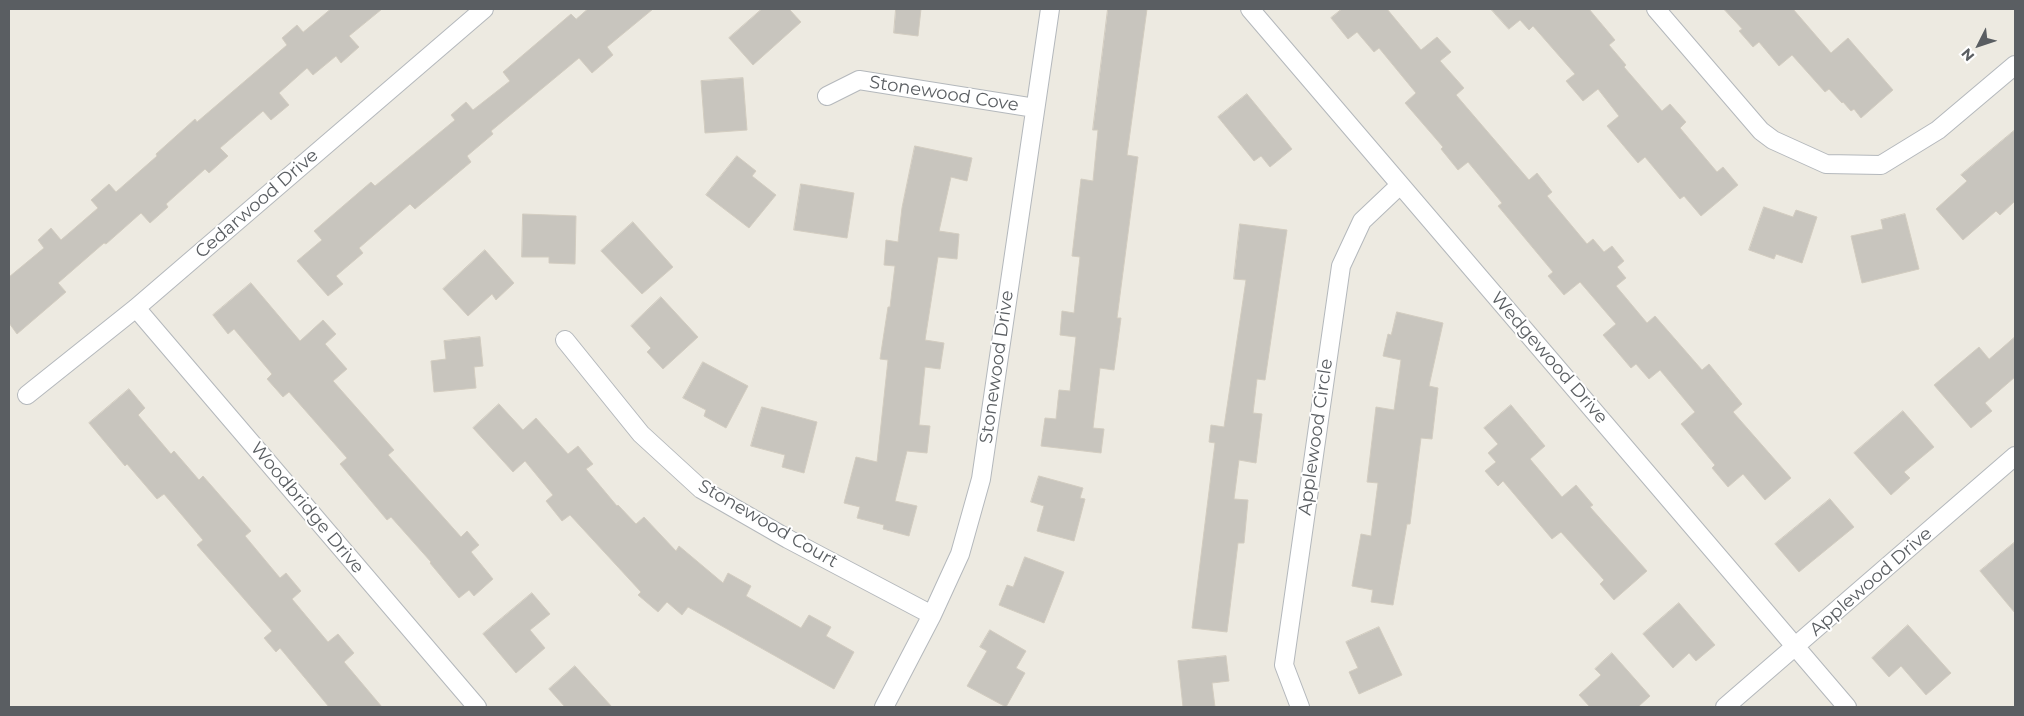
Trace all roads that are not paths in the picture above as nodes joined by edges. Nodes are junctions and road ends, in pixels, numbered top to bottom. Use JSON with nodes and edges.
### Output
{"nodes":[{"id":1,"x":484,"y":9,"type":"edge"},
{"id":2,"x":1050,"y":9,"type":"edge"},
{"id":3,"x":1250,"y":9,"type":"edge"},
{"id":4,"x":1656,"y":9,"type":"edge"},
{"id":5,"x":2015,"y":65,"type":"edge"},
{"id":6,"x":827,"y":96,"type":"dead end"},
{"id":7,"x":1035,"y":108,"type":"junction"},
{"id":8,"x":1400,"y":185,"type":"junction"},
{"id":9,"x":136,"y":308,"type":"junction"},
{"id":10,"x":566,"y":340,"type":"dead end"},
{"id":11,"x":27,"y":395,"type":"dead end"},
{"id":12,"x":2015,"y":456,"type":"edge"},
{"id":13,"x":932,"y":614,"type":"junction"},
{"id":14,"x":1796,"y":647,"type":"junction"},
{"id":15,"x":477,"y":707,"type":"edge"},
{"id":16,"x":884,"y":707,"type":"edge"},
{"id":17,"x":1300,"y":707,"type":"edge"},
{"id":18,"x":1725,"y":707,"type":"edge"},
{"id":19,"x":1847,"y":707,"type":"edge"}],
"edges":[{"from":1,"to":9,"type":"street","name":"Cedarwood Drive"},
{"from":2,"to":7,"type":"street","name":"Stonewood Drive"},
{"from":3,"to":8,"type":"street","name":"Wedgewood Drive"},
{"from":4,"to":5,"type":"street"},
{"from":6,"to":7,"type":"street","name":"Stonewood Cove"},
{"from":7,"to":13,"type":"street","name":"Stonewood Drive"},
{"from":8,"to":14,"type":"street","name":"Wedgewood Drive"},
{"from":8,"to":17,"type":"street","name":"Applewood Circle"},
{"from":9,"to":11,"type":"street","name":"Cedarwood Drive"},
{"from":9,"to":15,"type":"street","name":"Woodbridge Drive"},
{"from":10,"to":13,"type":"street","name":"Stonewood Court"},
{"from":12,"to":14,"type":"street","name":"Applewood Drive"},
{"from":13,"to":16,"type":"street","name":"Stonewood Drive"},
{"from":14,"to":18,"type":"street","name":"Applewood Drive"},
{"from":14,"to":19,"type":"street","name":"Wedgewood Drive"}]}
